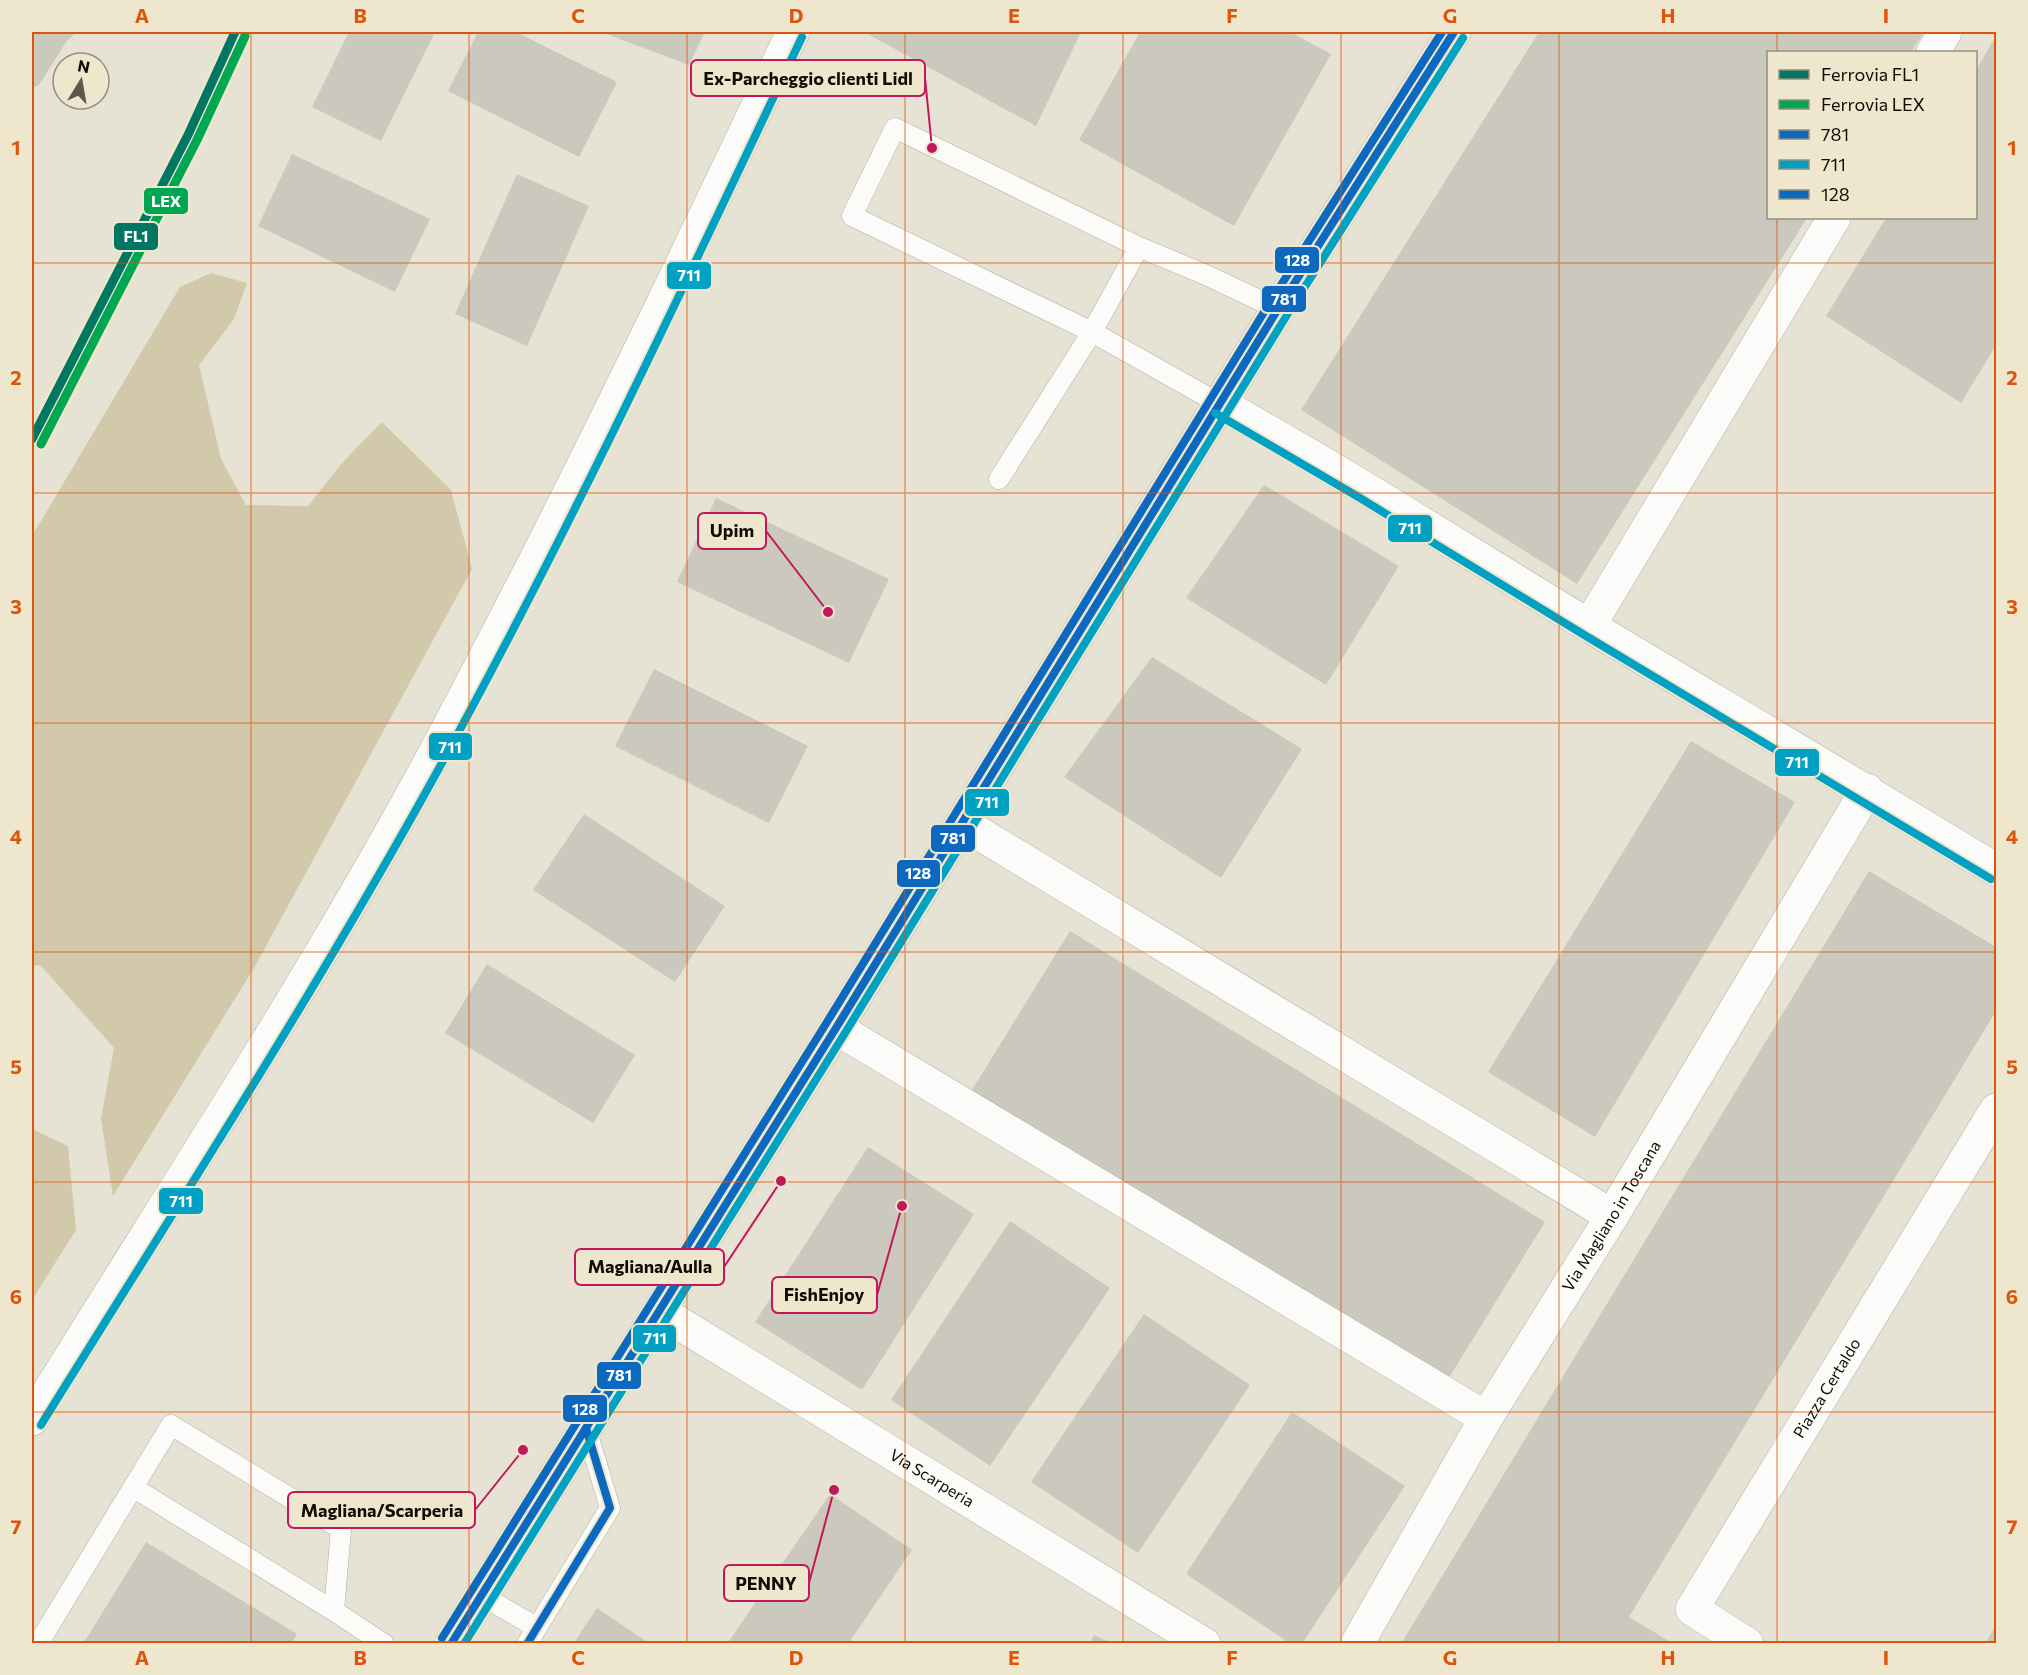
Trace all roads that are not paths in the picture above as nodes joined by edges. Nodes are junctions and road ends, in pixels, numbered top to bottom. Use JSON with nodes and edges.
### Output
{"nodes":[{"id":1,"x":794,"y":32,"type":"edge"},
{"id":2,"x":1452,"y":32,"type":"edge"},
{"id":3,"x":1945,"y":32,"type":"edge"},
{"id":4,"x":1934,"y":51,"type":"edge"},
{"id":5,"x":1833,"y":219,"type":"edge"},
{"id":6,"x":1139,"y":247,"type":"junction"},
{"id":7,"x":1278,"y":309,"type":"junction"},
{"id":8,"x":1092,"y":332,"type":"junction"},
{"id":9,"x":1220,"y":404,"type":"junction"},
{"id":10,"x":999,"y":479,"type":"dead end"},
{"id":11,"x":1589,"y":626,"type":"junction"},
{"id":12,"x":1867,"y":790,"type":"junction"},
{"id":13,"x":962,"y":823,"type":"junction"},
{"id":14,"x":1996,"y":870,"type":"edge"},
{"id":15,"x":836,"y":1028,"type":"junction"},
{"id":16,"x":1996,"y":1110,"type":"edge"},
{"id":17,"x":1612,"y":1216,"type":"junction"},
{"id":18,"x":659,"y":1311,"type":"junction"},
{"id":19,"x":1486,"y":1418,"type":"junction"},
{"id":20,"x":32,"y":1419,"type":"edge"},
{"id":21,"x":586,"y":1428,"type":"junction"},
{"id":22,"x":134,"y":1488,"type":"junction"},
{"id":23,"x":481,"y":1595,"type":"junction"},
{"id":24,"x":334,"y":1611,"type":"junction"},
{"id":25,"x":532,"y":1635,"type":"edge"},
{"id":26,"x":38,"y":1644,"type":"edge"},
{"id":27,"x":384,"y":1644,"type":"edge"},
{"id":28,"x":451,"y":1644,"type":"edge"},
{"id":29,"x":1204,"y":1644,"type":"edge"},
{"id":30,"x":1357,"y":1644,"type":"edge"},
{"id":31,"x":1747,"y":1644,"type":"edge"}],
"edges":[{"from":1,"to":20,"type":"street"},
{"from":2,"to":7,"type":"street"},
{"from":3,"to":4,"type":"street"},
{"from":5,"to":11,"type":"street"},
{"from":6,"to":7,"type":"lane"},
{"from":6,"to":8,"type":"lane"},
{"from":6,"to":8,"type":"lane"},
{"from":7,"to":9,"type":"street"},
{"from":8,"to":9,"type":"lane"},
{"from":8,"to":10,"type":"lane"},
{"from":9,"to":11,"type":"street"},
{"from":9,"to":13,"type":"street"},
{"from":11,"to":12,"type":"street"},
{"from":12,"to":14,"type":"street"},
{"from":12,"to":17,"type":"street","name":"Via Magliano in Toscana"},
{"from":13,"to":15,"type":"street"},
{"from":13,"to":17,"type":"street"},
{"from":15,"to":18,"type":"street"},
{"from":15,"to":19,"type":"street"},
{"from":16,"to":31,"type":"street","name":"Piazza Certaldo"},
{"from":17,"to":19,"type":"street","name":"Via Magliano in Toscana"},
{"from":18,"to":21,"type":"street"},
{"from":18,"to":29,"type":"street","name":"Via Scarperia"},
{"from":19,"to":30,"type":"street","name":"Via Magliano in Toscana"},
{"from":21,"to":23,"type":"street"},
{"from":21,"to":25,"type":"lane"},
{"from":22,"to":24,"type":"lane"},
{"from":22,"to":24,"type":"lane"},
{"from":22,"to":26,"type":"lane"},
{"from":23,"to":25,"type":"lane"},
{"from":23,"to":28,"type":"street"},
{"from":24,"to":27,"type":"lane"}]}
